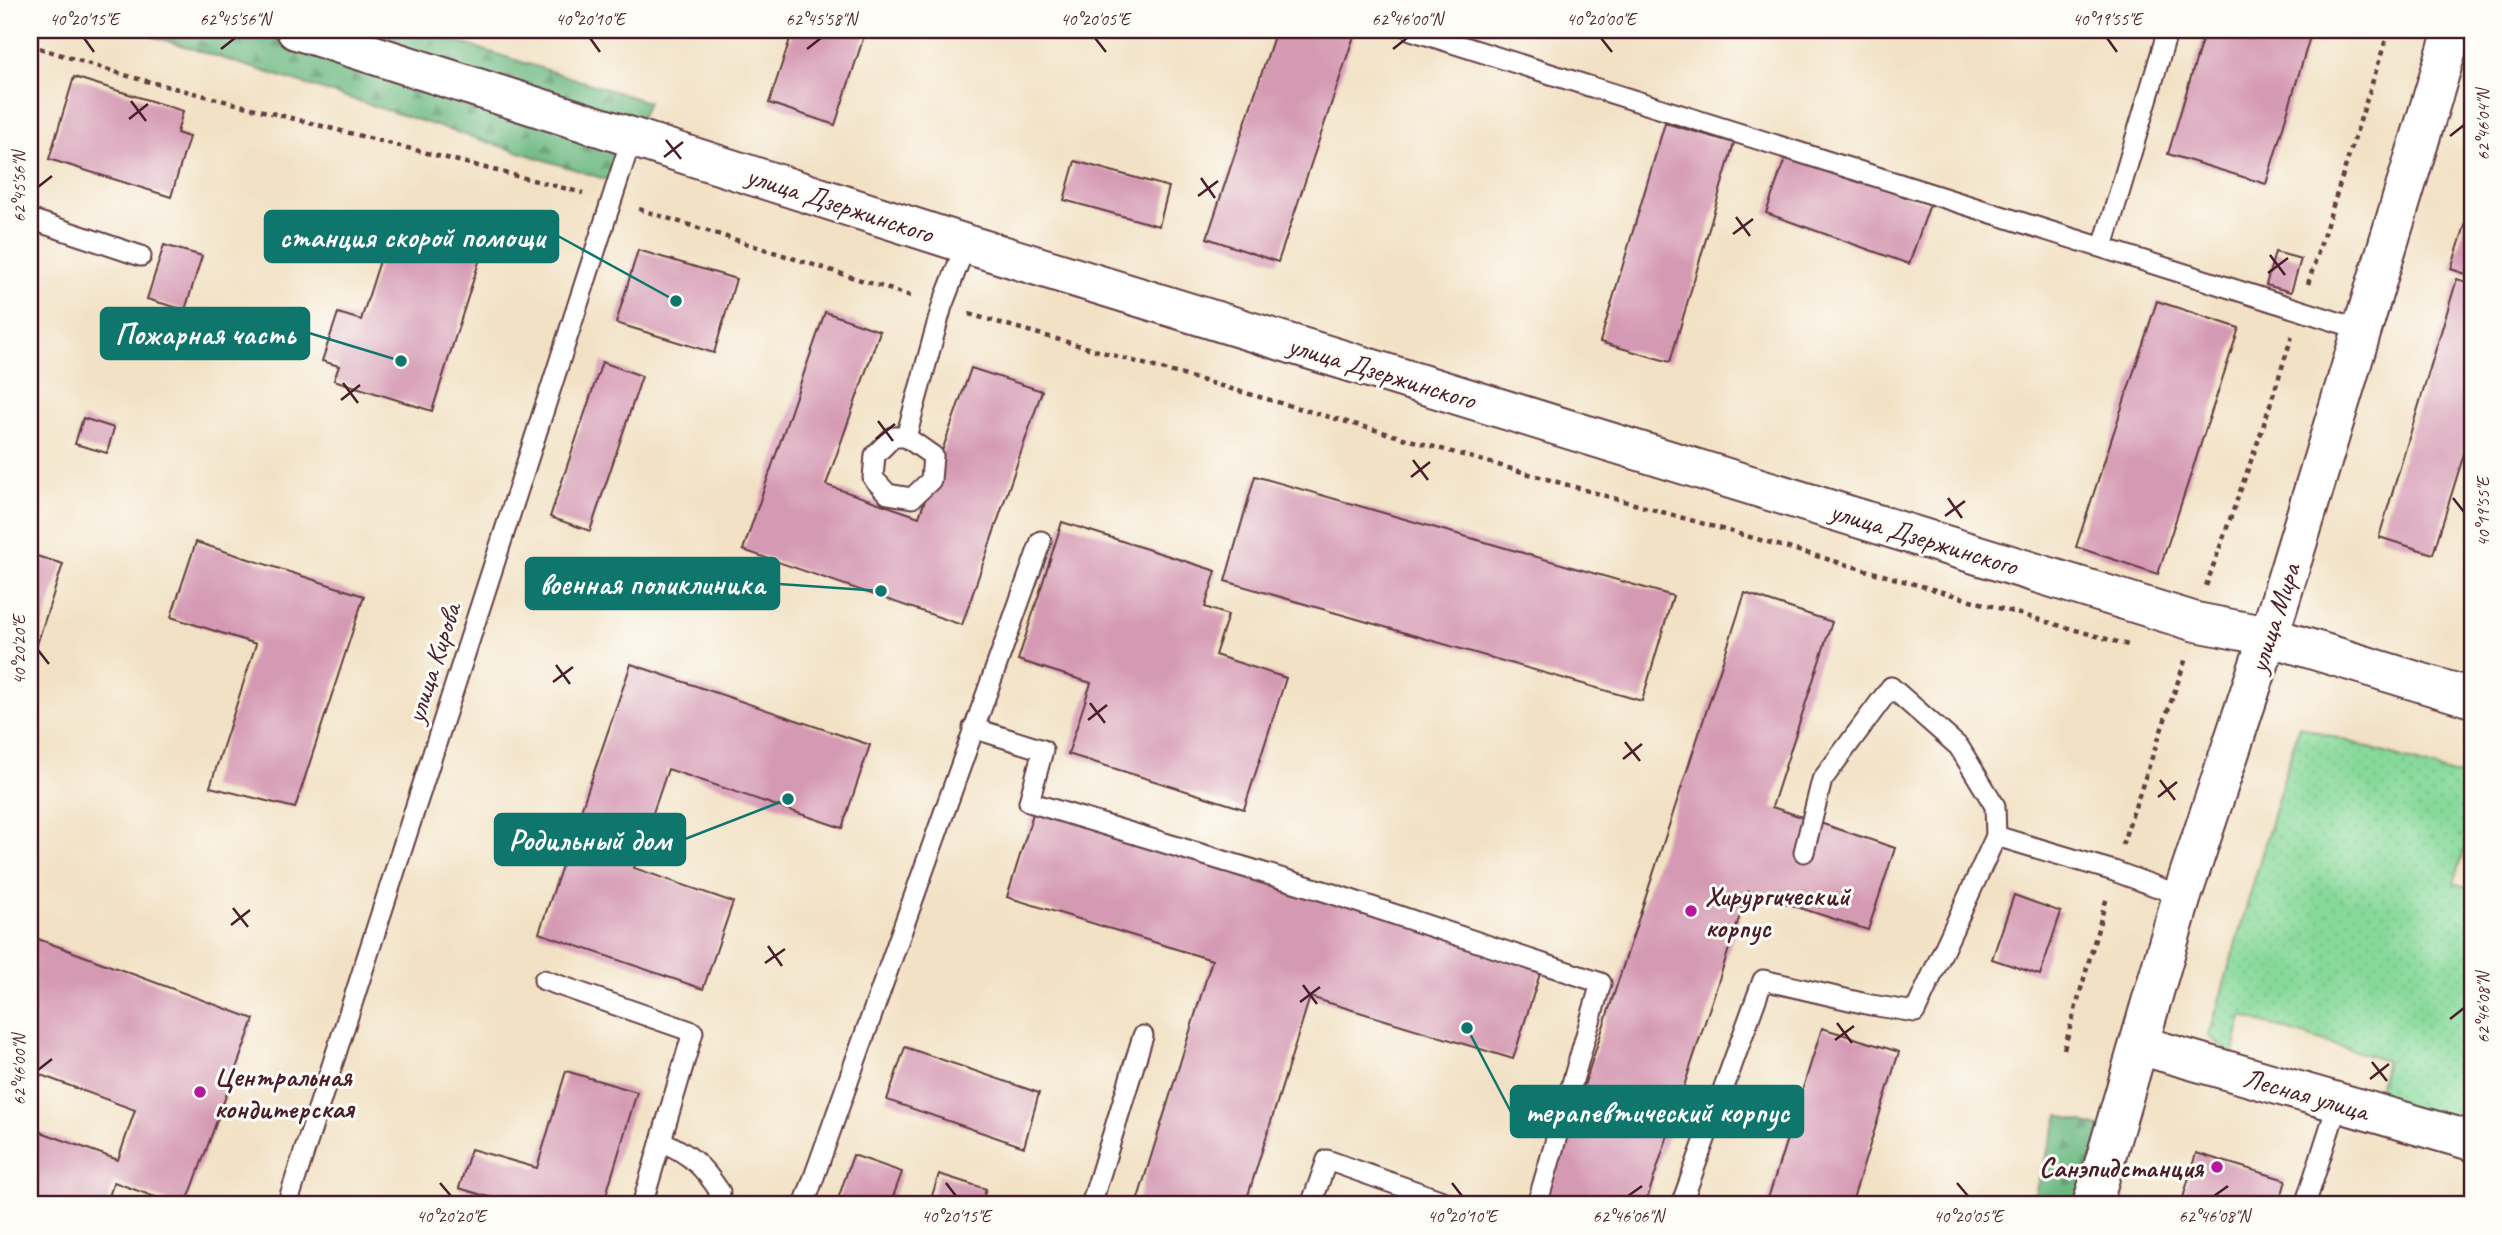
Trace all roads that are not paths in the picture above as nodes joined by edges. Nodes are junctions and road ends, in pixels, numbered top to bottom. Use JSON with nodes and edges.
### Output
{"nodes":[{"id":1,"x":296,"y":30,"type":"edge"},
{"id":2,"x":1411,"y":30,"type":"edge"},
{"id":3,"x":2168,"y":30,"type":"edge"},
{"id":4,"x":2453,"y":30,"type":"edge"},
{"id":5,"x":632,"y":137,"type":"junction"},
{"id":6,"x":30,"y":219,"type":"edge"},
{"id":7,"x":965,"y":244,"type":"junction"},
{"id":8,"x":2104,"y":247,"type":"junction"},
{"id":9,"x":141,"y":256,"type":"dead end"},
{"id":10,"x":2362,"y":330,"type":"junction"},
{"id":11,"x":906,"y":437,"type":"dead end"},
{"id":12,"x":1041,"y":541,"type":"dead end"},
{"id":13,"x":2268,"y":636,"type":"junction"},
{"id":14,"x":2471,"y":692,"type":"edge"},
{"id":15,"x":973,"y":728,"type":"junction"},
{"id":16,"x":1996,"y":836,"type":"junction"},
{"id":17,"x":1804,"y":852,"type":"dead end"},
{"id":18,"x":2182,"y":896,"type":"junction"},
{"id":19,"x":544,"y":980,"type":"dead end"},
{"id":20,"x":1143,"y":1036,"type":"dead end"},
{"id":21,"x":2139,"y":1045,"type":"junction"},
{"id":22,"x":2339,"y":1103,"type":"junction"},
{"id":23,"x":661,"y":1141,"type":"junction"},
{"id":24,"x":2472,"y":1141,"type":"edge"},
{"id":25,"x":287,"y":1205,"type":"edge"},
{"id":26,"x":642,"y":1205,"type":"edge"},
{"id":27,"x":716,"y":1205,"type":"edge"},
{"id":28,"x":804,"y":1205,"type":"edge"},
{"id":29,"x":1091,"y":1205,"type":"edge"},
{"id":30,"x":1311,"y":1205,"type":"edge"},
{"id":31,"x":1454,"y":1205,"type":"edge"},
{"id":32,"x":1537,"y":1205,"type":"edge"},
{"id":33,"x":1681,"y":1205,"type":"edge"},
{"id":34,"x":2092,"y":1205,"type":"edge"},
{"id":35,"x":2305,"y":1205,"type":"edge"}],
"edges":[{"from":1,"to":5,"type":"street","name":"улица Дзержинского"},
{"from":2,"to":8,"type":"lane"},
{"from":3,"to":8,"type":"lane"},
{"from":4,"to":10,"type":"street","name":"улица Мира"},
{"from":5,"to":7,"type":"street","name":"улица Дзержинского"},
{"from":5,"to":25,"type":"lane","name":"улица Кирова"},
{"from":6,"to":9,"type":"lane"},
{"from":7,"to":11,"type":"lane"},
{"from":7,"to":13,"type":"street","name":"улица Дзержинского"},
{"from":8,"to":10,"type":"lane"},
{"from":10,"to":13,"type":"street","name":"улица Мира"},
{"from":12,"to":15,"type":"lane"},
{"from":13,"to":14,"type":"street","name":"улица Дзержинского"},
{"from":13,"to":18,"type":"street","name":"улица Мира"},
{"from":15,"to":28,"type":"lane"},
{"from":15,"to":32,"type":"lane"},
{"from":16,"to":17,"type":"lane"},
{"from":16,"to":18,"type":"lane"},
{"from":16,"to":33,"type":"lane"},
{"from":18,"to":21,"type":"street","name":"улица Мира"},
{"from":19,"to":23,"type":"lane"},
{"from":20,"to":29,"type":"lane"},
{"from":21,"to":22,"type":"street","name":"Лесная улица"},
{"from":21,"to":34,"type":"street","name":"улица Мира"},
{"from":22,"to":24,"type":"street","name":"Лесная улица"},
{"from":22,"to":35,"type":"lane"},
{"from":23,"to":26,"type":"lane"},
{"from":23,"to":27,"type":"lane"},
{"from":30,"to":31,"type":"lane"}]}
